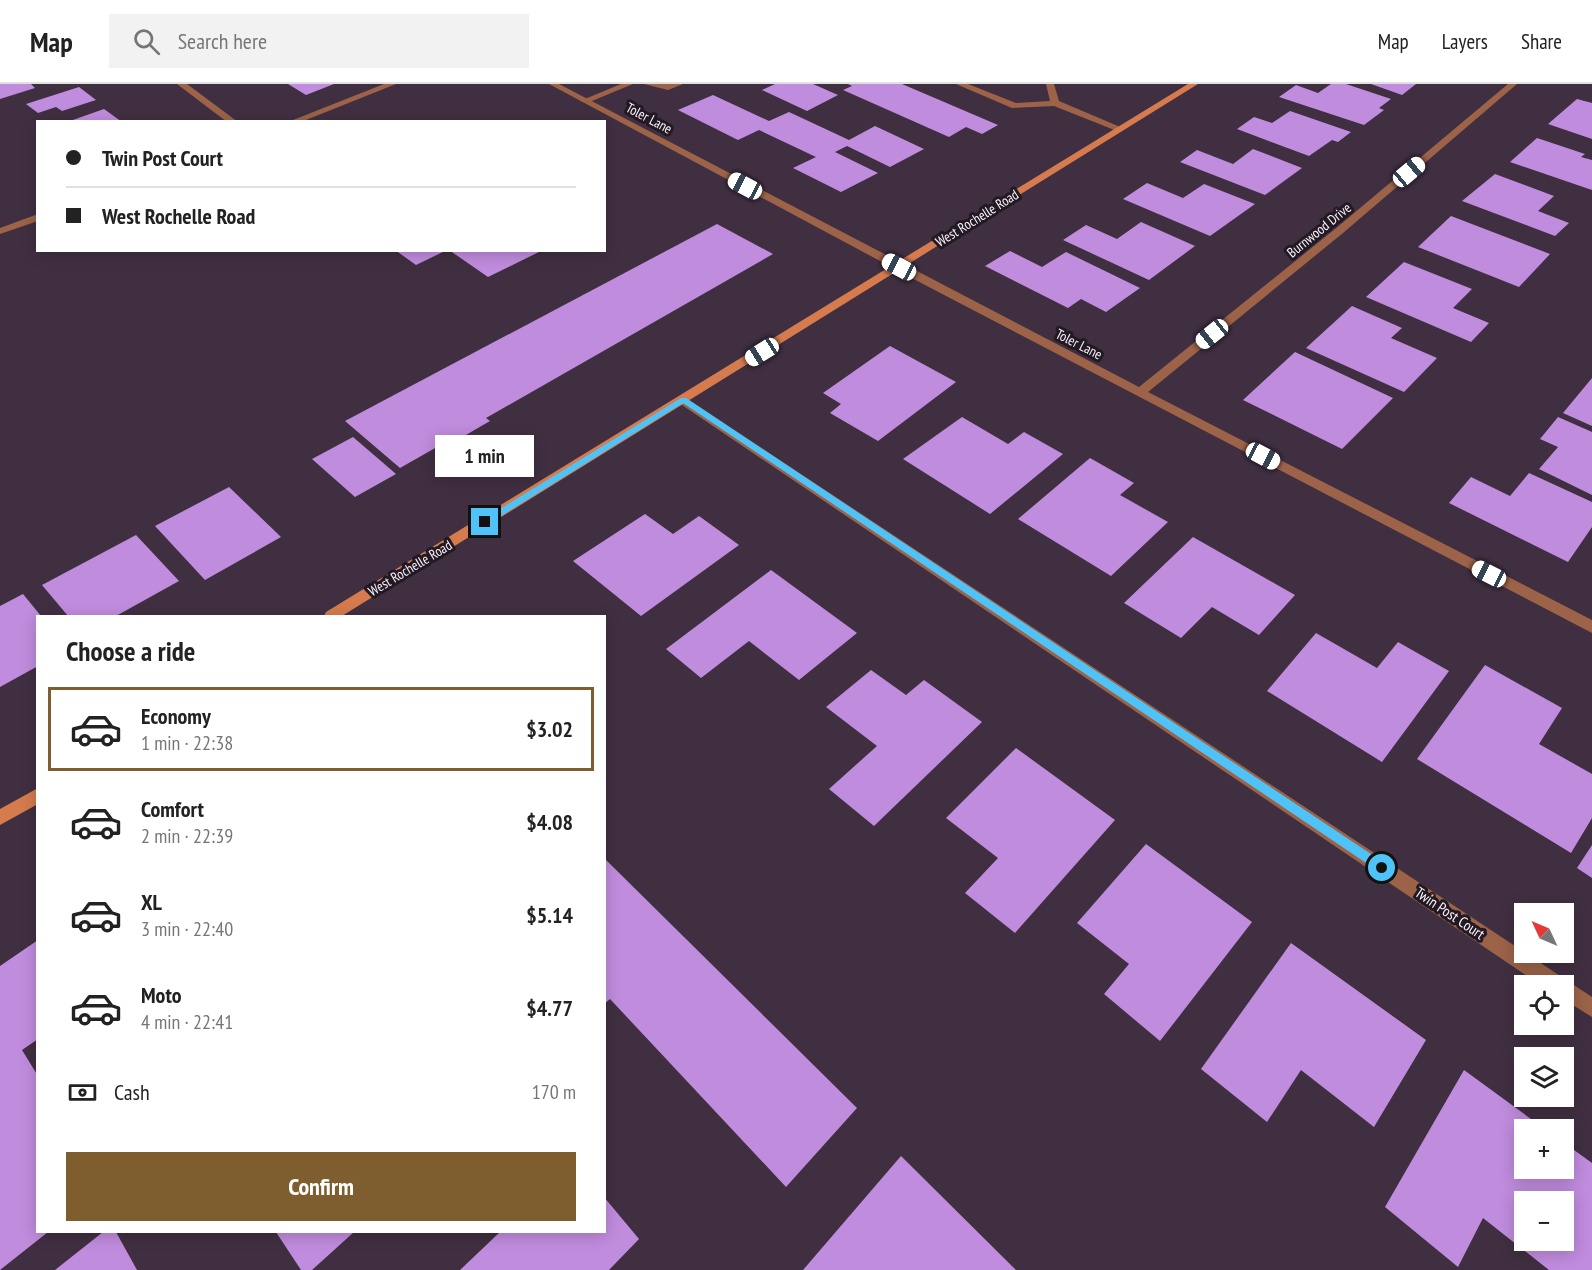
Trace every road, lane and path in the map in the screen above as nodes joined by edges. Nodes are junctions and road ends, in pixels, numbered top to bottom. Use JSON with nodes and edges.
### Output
{"nodes":[{"id":1,"x":181,"y":84,"type":"edge"},
{"id":2,"x":392,"y":84,"type":"edge"},
{"id":3,"x":553,"y":84,"type":"edge"},
{"id":4,"x":629,"y":84,"type":"edge"},
{"id":5,"x":648,"y":84,"type":"edge"},
{"id":6,"x":679,"y":84,"type":"edge"},
{"id":7,"x":960,"y":84,"type":"edge"},
{"id":8,"x":1050,"y":84,"type":"edge"},
{"id":9,"x":1194,"y":84,"type":"edge"},
{"id":10,"x":1513,"y":84,"type":"edge"},
{"id":11,"x":584,"y":100,"type":"junction"},
{"id":12,"x":1055,"y":103,"type":"junction"},
{"id":13,"x":231,"y":120,"type":"edge"},
{"id":14,"x":297,"y":120,"type":"edge"},
{"id":15,"x":1120,"y":129,"type":"junction"},
{"id":16,"x":36,"y":218,"type":"edge"},
{"id":17,"x":0,"y":231,"type":"edge"},
{"id":18,"x":899,"y":267,"type":"junction"},
{"id":19,"x":1140,"y":392,"type":"junction"},
{"id":20,"x":683,"y":400,"type":"junction"},
{"id":21,"x":333,"y":615,"type":"edge"},
{"id":22,"x":1592,"y":627,"type":"edge"},
{"id":23,"x":36,"y":796,"type":"edge"},
{"id":24,"x":0,"y":818,"type":"edge"},
{"id":25,"x":1543,"y":975,"type":"edge"},
{"id":26,"x":1574,"y":996,"type":"edge"},
{"id":27,"x":1592,"y":1008,"type":"edge"}],
"edges":[{"from":1,"to":13,"type":"street"},
{"from":2,"to":14,"type":"street"},
{"from":3,"to":11,"type":"street","name":"Toler Lane"},
{"from":4,"to":11,"type":"street"},
{"from":5,"to":6,"type":"street"},
{"from":7,"to":12,"type":"street"},
{"from":8,"to":12,"type":"street"},
{"from":9,"to":15,"type":"main road","name":"West Rochelle Road"},
{"from":10,"to":19,"type":"street","name":"Burnwood Drive"},
{"from":11,"to":18,"type":"street","name":"Toler Lane"},
{"from":12,"to":15,"type":"street"},
{"from":15,"to":18,"type":"main road","name":"West Rochelle Road"},
{"from":16,"to":17,"type":"street"},
{"from":18,"to":19,"type":"street","name":"Toler Lane"},
{"from":18,"to":20,"type":"main road","name":"West Rochelle Road"},
{"from":19,"to":22,"type":"street","name":"Toler Lane"},
{"from":20,"to":21,"type":"main road","name":"West Rochelle Road"},
{"from":20,"to":25,"type":"street","name":"Twin Post Court"},
{"from":23,"to":24,"type":"main road"},
{"from":26,"to":27,"type":"street"}]}
